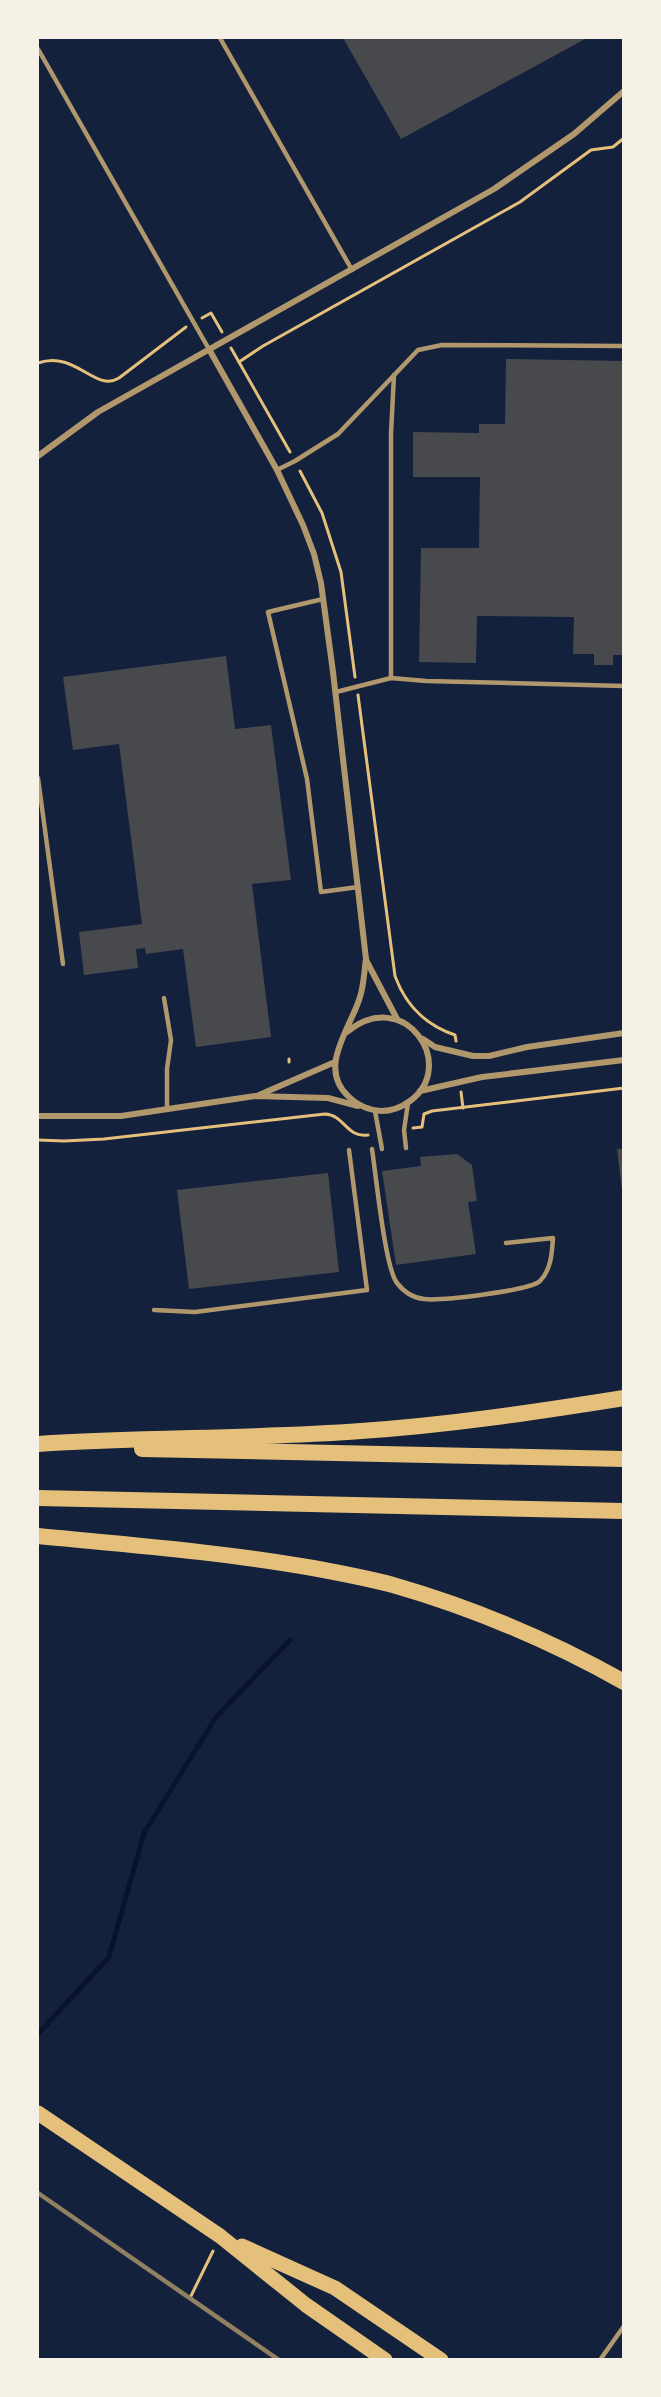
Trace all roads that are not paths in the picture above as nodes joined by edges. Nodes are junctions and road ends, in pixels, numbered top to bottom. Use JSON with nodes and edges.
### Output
{"nodes":[{"id":1,"x":220,"y":38,"type":"edge"},
{"id":2,"x":38,"y":49,"type":"edge"},
{"id":3,"x":624,"y":91,"type":"edge"},
{"id":4,"x":352,"y":270,"type":"junction"},
{"id":5,"x":624,"y":346,"type":"edge"},
{"id":6,"x":210,"y":351,"type":"junction"},
{"id":7,"x":394,"y":375,"type":"junction"},
{"id":8,"x":38,"y":456,"type":"edge"},
{"id":9,"x":277,"y":470,"type":"junction"},
{"id":10,"x":323,"y":599,"type":"junction"},
{"id":11,"x":391,"y":678,"type":"junction"},
{"id":12,"x":624,"y":686,"type":"edge"},
{"id":13,"x":336,"y":692,"type":"junction"},
{"id":14,"x":38,"y":778,"type":"edge"},
{"id":15,"x":358,"y":887,"type":"junction"},
{"id":16,"x":366,"y":959,"type":"junction"},
{"id":17,"x":63,"y":964,"type":"dead end"},
{"id":18,"x":164,"y":998,"type":"dead end"},
{"id":19,"x":397,"y":1019,"type":"junction"},
{"id":20,"x":347,"y":1032,"type":"junction"},
{"id":21,"x":624,"y":1033,"type":"edge"},
{"id":22,"x":421,"y":1037,"type":"junction"},
{"id":23,"x":624,"y":1060,"type":"edge"},
{"id":24,"x":334,"y":1062,"type":"junction"},
{"id":25,"x":420,"y":1091,"type":"junction"},
{"id":26,"x":255,"y":1096,"type":"junction"},
{"id":27,"x":408,"y":1103,"type":"junction"},
{"id":28,"x":167,"y":1109,"type":"junction"},
{"id":29,"x":372,"y":1110,"type":"junction"},
{"id":30,"x":38,"y":1116,"type":"edge"},
{"id":31,"x":406,"y":1148,"type":"dead end"},
{"id":32,"x":372,"y":1149,"type":"dead end"},
{"id":33,"x":382,"y":1149,"type":"dead end"},
{"id":34,"x":350,"y":1150,"type":"dead end"},
{"id":35,"x":506,"y":1243,"type":"dead end"},
{"id":36,"x":154,"y":1310,"type":"dead end"},
{"id":37,"x":624,"y":1398,"type":"edge"},
{"id":38,"x":38,"y":1445,"type":"edge"},
{"id":39,"x":624,"y":1459,"type":"edge"},
{"id":40,"x":38,"y":1498,"type":"edge"},
{"id":41,"x":624,"y":1511,"type":"edge"},
{"id":42,"x":38,"y":1536,"type":"edge"},
{"id":43,"x":624,"y":1682,"type":"edge"},
{"id":44,"x":38,"y":2113,"type":"edge"},
{"id":45,"x":220,"y":2236,"type":"junction"},
{"id":46,"x":624,"y":2326,"type":"edge"},
{"id":47,"x":385,"y":2360,"type":"edge"},
{"id":48,"x":441,"y":2360,"type":"edge"},
{"id":49,"x":600,"y":2360,"type":"edge"}],
"edges":[{"from":1,"to":4,"type":"lane"},
{"from":2,"to":6,"type":"lane"},
{"from":3,"to":4,"type":"street"},
{"from":4,"to":6,"type":"street"},
{"from":5,"to":7,"type":"lane"},
{"from":6,"to":8,"type":"street"},
{"from":6,"to":9,"type":"street"},
{"from":7,"to":9,"type":"lane"},
{"from":7,"to":11,"type":"lane"},
{"from":9,"to":10,"type":"street"},
{"from":10,"to":13,"type":"street"},
{"from":10,"to":15,"type":"lane"},
{"from":11,"to":12,"type":"lane"},
{"from":11,"to":13,"type":"lane"},
{"from":13,"to":15,"type":"street"},
{"from":14,"to":17,"type":"lane"},
{"from":15,"to":16,"type":"street"},
{"from":16,"to":19,"type":"street"},
{"from":16,"to":20,"type":"street"},
{"from":18,"to":28,"type":"lane"},
{"from":19,"to":20,"type":"street"},
{"from":19,"to":22,"type":"street"},
{"from":20,"to":24,"type":"street"},
{"from":21,"to":22,"type":"street"},
{"from":22,"to":25,"type":"street"},
{"from":23,"to":25,"type":"street"},
{"from":24,"to":26,"type":"street"},
{"from":24,"to":29,"type":"street"},
{"from":25,"to":27,"type":"street"},
{"from":26,"to":28,"type":"street"},
{"from":26,"to":29,"type":"street"},
{"from":27,"to":29,"type":"street"},
{"from":27,"to":31,"type":"lane"},
{"from":28,"to":30,"type":"street"},
{"from":29,"to":33,"type":"lane"},
{"from":32,"to":35,"type":"lane"},
{"from":34,"to":36,"type":"lane"},
{"from":37,"to":38,"type":"highway"},
{"from":38,"to":39,"type":"highway"},
{"from":40,"to":41,"type":"highway"},
{"from":42,"to":43,"type":"highway"},
{"from":44,"to":45,"type":"main road"},
{"from":45,"to":47,"type":"main road"},
{"from":45,"to":48,"type":"main road"},
{"from":46,"to":49,"type":"lane"}]}
